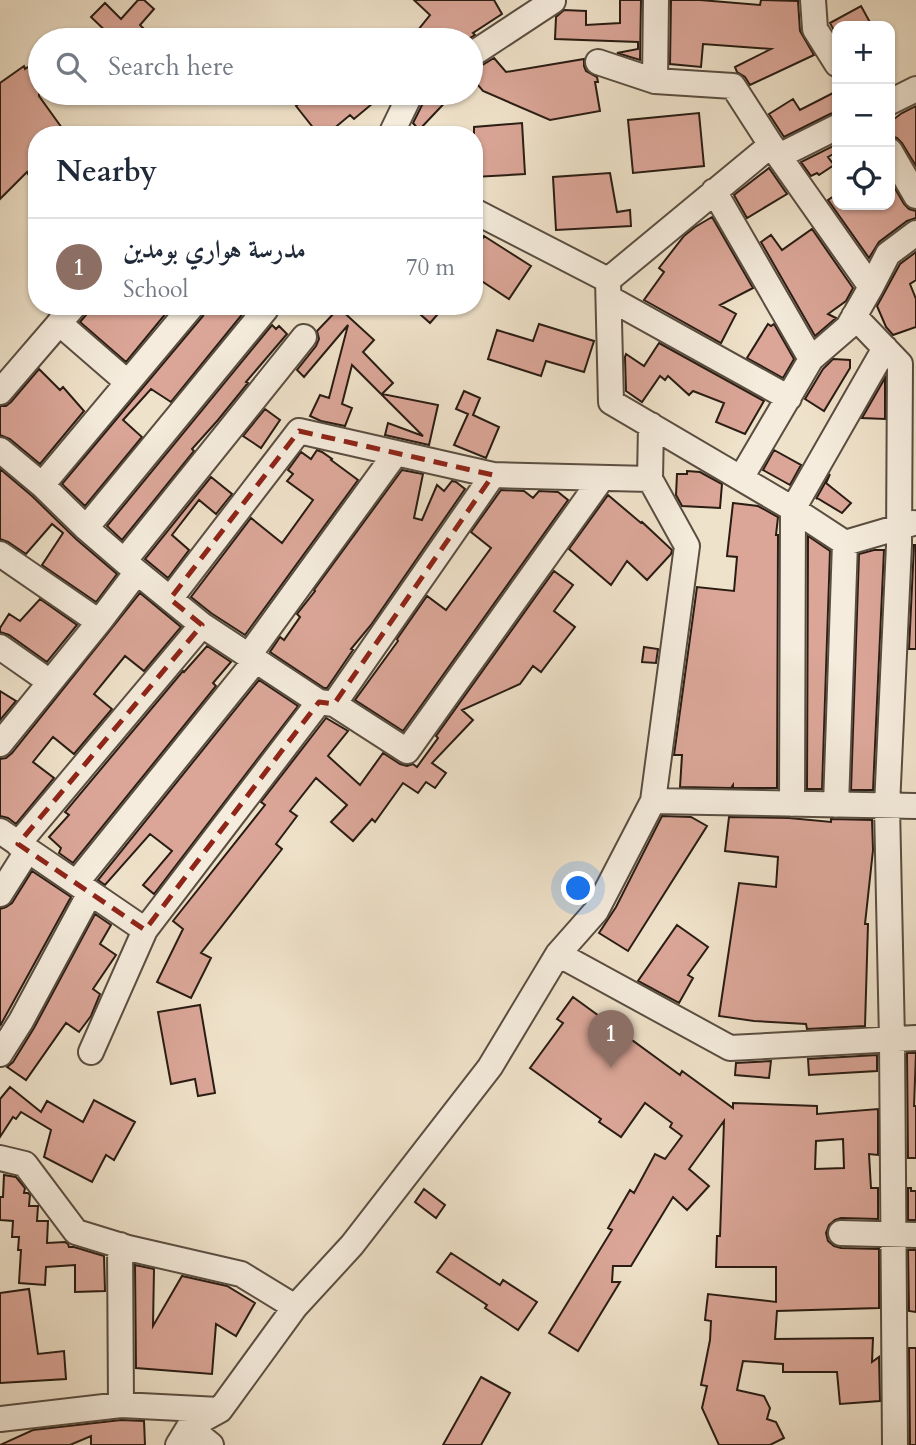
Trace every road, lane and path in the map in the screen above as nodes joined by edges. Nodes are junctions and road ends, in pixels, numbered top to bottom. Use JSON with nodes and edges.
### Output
{"nodes":[{"id":1,"x":656,"y":0,"type":"edge"},
{"id":2,"x":813,"y":0,"type":"edge"},
{"id":3,"x":552,"y":1,"type":"edge"},
{"id":4,"x":483,"y":47,"type":"edge"},
{"id":5,"x":832,"y":56,"type":"edge"},
{"id":6,"x":598,"y":62,"type":"dead end"},
{"id":7,"x":656,"y":81,"type":"junction"},
{"id":8,"x":916,"y":89,"type":"edge"},
{"id":9,"x":895,"y":100,"type":"edge"},
{"id":10,"x":405,"y":105,"type":"edge"},
{"id":11,"x":395,"y":126,"type":"edge"},
{"id":12,"x":832,"y":129,"type":"edge"},
{"id":13,"x":775,"y":150,"type":"junction"},
{"id":14,"x":895,"y":160,"type":"edge"},
{"id":15,"x":714,"y":191,"type":"junction"},
{"id":16,"x":916,"y":196,"type":"edge"},
{"id":17,"x":483,"y":216,"type":"edge"},
{"id":18,"x":916,"y":233,"type":"edge"},
{"id":19,"x":871,"y":287,"type":"junction"},
{"id":20,"x":608,"y":289,"type":"junction"},
{"id":21,"x":66,"y":315,"type":"edge"},
{"id":22,"x":68,"y":315,"type":"edge"},
{"id":23,"x":184,"y":315,"type":"edge"},
{"id":24,"x":260,"y":315,"type":"edge"},
{"id":25,"x":855,"y":316,"type":"junction"},
{"id":26,"x":303,"y":337,"type":"dead end"},
{"id":27,"x":885,"y":348,"type":"junction"},
{"id":28,"x":811,"y":359,"type":"junction"},
{"id":29,"x":127,"y":382,"type":"junction"},
{"id":30,"x":0,"y":392,"type":"edge"},
{"id":31,"x":789,"y":398,"type":"junction"},
{"id":32,"x":651,"y":425,"type":"junction"},
{"id":33,"x":0,"y":450,"type":"edge"},
{"id":34,"x":396,"y":453,"type":"junction"},
{"id":35,"x":493,"y":475,"type":"junction"},
{"id":36,"x":602,"y":478,"type":"junction"},
{"id":37,"x":741,"y":478,"type":"junction"},
{"id":38,"x":650,"y":479,"type":"junction"},
{"id":39,"x":42,"y":485,"type":"junction"},
{"id":40,"x":793,"y":509,"type":"junction"},
{"id":41,"x":908,"y":524,"type":"edge"},
{"id":42,"x":86,"y":528,"type":"junction"},
{"id":43,"x":845,"y":543,"type":"junction"},
{"id":44,"x":0,"y":554,"type":"edge"},
{"id":45,"x":131,"y":566,"type":"junction"},
{"id":46,"x":170,"y":599,"type":"junction"},
{"id":47,"x":99,"y":622,"type":"junction"},
{"id":48,"x":202,"y":625,"type":"junction"},
{"id":49,"x":0,"y":647,"type":"edge"},
{"id":50,"x":252,"y":657,"type":"junction"},
{"id":51,"x":50,"y":682,"type":"junction"},
{"id":52,"x":326,"y":703,"type":"junction"},
{"id":53,"x":1,"y":739,"type":"edge"},
{"id":54,"x":653,"y":801,"type":"junction"},
{"id":55,"x":792,"y":804,"type":"junction"},
{"id":56,"x":836,"y":805,"type":"junction"},
{"id":57,"x":887,"y":806,"type":"junction"},
{"id":58,"x":916,"y":806,"type":"edge"},
{"id":59,"x":15,"y":842,"type":"edge"},
{"id":60,"x":83,"y":888,"type":"junction"},
{"id":61,"x":0,"y":894,"type":"edge"},
{"id":62,"x":145,"y":930,"type":"junction"},
{"id":63,"x":558,"y":954,"type":"junction"},
{"id":64,"x":904,"y":1039,"type":"edge"},
{"id":65,"x":91,"y":1052,"type":"dead end"},
{"id":66,"x":0,"y":1054,"type":"edge"},
{"id":67,"x":0,"y":1158,"type":"edge"},
{"id":68,"x":841,"y":1233,"type":"dead end"},
{"id":69,"x":905,"y":1235,"type":"edge"},
{"id":70,"x":120,"y":1245,"type":"junction"},
{"id":71,"x":295,"y":1307,"type":"junction"},
{"id":72,"x":121,"y":1405,"type":"junction"},
{"id":73,"x":220,"y":1410,"type":"junction"},
{"id":74,"x":0,"y":1419,"type":"edge"},
{"id":75,"x":183,"y":1436,"type":"edge"},
{"id":76,"x":211,"y":1445,"type":"edge"},
{"id":77,"x":895,"y":1445,"type":"edge"}],
"edges":[{"from":1,"to":7,"type":"street"},
{"from":2,"to":5,"type":"street"},
{"from":3,"to":4,"type":"street"},
{"from":6,"to":7,"type":"street"},
{"from":7,"to":13,"type":"street"},
{"from":8,"to":9,"type":"street"},
{"from":10,"to":11,"type":"street"},
{"from":12,"to":13,"type":"street"},
{"from":13,"to":15,"type":"street"},
{"from":13,"to":19,"type":"street"},
{"from":14,"to":16,"type":"street"},
{"from":15,"to":20,"type":"street"},
{"from":15,"to":28,"type":"street"},
{"from":17,"to":20,"type":"street"},
{"from":18,"to":19,"type":"street"},
{"from":19,"to":25,"type":"street"},
{"from":20,"to":31,"type":"street"},
{"from":20,"to":32,"type":"street"},
{"from":21,"to":30,"type":"street"},
{"from":22,"to":29,"type":"street"},
{"from":23,"to":29,"type":"street"},
{"from":24,"to":42,"type":"street"},
{"from":25,"to":27,"type":"street"},
{"from":25,"to":28,"type":"street"},
{"from":26,"to":45,"type":"street"},
{"from":27,"to":40,"type":"street"},
{"from":27,"to":41,"type":"street"},
{"from":28,"to":31,"type":"street"},
{"from":29,"to":39,"type":"street"},
{"from":31,"to":37,"type":"street"},
{"from":32,"to":37,"type":"street"},
{"from":32,"to":38,"type":"street"},
{"from":33,"to":39,"type":"street"},
{"from":34,"to":35,"type":"street"},
{"from":34,"to":46,"type":"street"},
{"from":34,"to":50,"type":"street"},
{"from":35,"to":36,"type":"street"},
{"from":35,"to":52,"type":"street"},
{"from":36,"to":38,"type":"street"},
{"from":36,"to":52,"type":"street"},
{"from":37,"to":40,"type":"street"},
{"from":38,"to":54,"type":"street"},
{"from":39,"to":42,"type":"street"},
{"from":40,"to":43,"type":"street"},
{"from":40,"to":55,"type":"street"},
{"from":41,"to":43,"type":"street"},
{"from":41,"to":57,"type":"street"},
{"from":42,"to":45,"type":"street"},
{"from":43,"to":56,"type":"street"},
{"from":44,"to":47,"type":"street"},
{"from":45,"to":46,"type":"street"},
{"from":45,"to":47,"type":"street"},
{"from":46,"to":48,"type":"street"},
{"from":47,"to":51,"type":"street"},
{"from":48,"to":50,"type":"street"},
{"from":48,"to":59,"type":"street"},
{"from":49,"to":51,"type":"street"},
{"from":50,"to":52,"type":"street"},
{"from":50,"to":60,"type":"street"},
{"from":51,"to":53,"type":"street"},
{"from":52,"to":62,"type":"street"},
{"from":54,"to":55,"type":"street"},
{"from":54,"to":63,"type":"street"},
{"from":55,"to":56,"type":"street"},
{"from":56,"to":57,"type":"street"},
{"from":57,"to":58,"type":"street"},
{"from":57,"to":64,"type":"street"},
{"from":59,"to":60,"type":"street"},
{"from":59,"to":61,"type":"street"},
{"from":60,"to":62,"type":"street"},
{"from":60,"to":66,"type":"street"},
{"from":62,"to":65,"type":"street"},
{"from":63,"to":64,"type":"street"},
{"from":63,"to":71,"type":"street"},
{"from":64,"to":69,"type":"street"},
{"from":67,"to":70,"type":"street"},
{"from":68,"to":69,"type":"street"},
{"from":69,"to":77,"type":"street"},
{"from":70,"to":71,"type":"street"},
{"from":70,"to":72,"type":"street"},
{"from":71,"to":73,"type":"street"},
{"from":72,"to":73,"type":"street"},
{"from":72,"to":74,"type":"street"},
{"from":73,"to":75,"type":"street"},
{"from":75,"to":76,"type":"street"}]}
